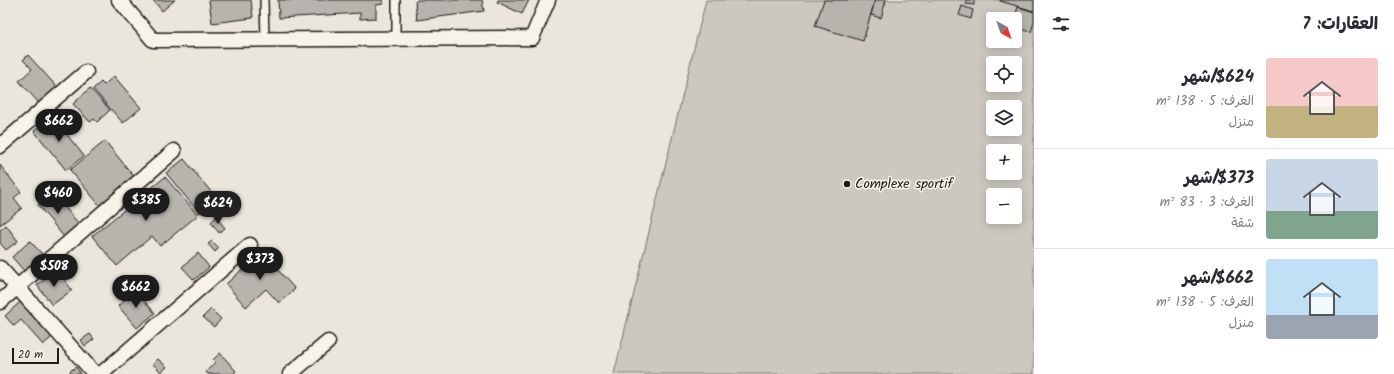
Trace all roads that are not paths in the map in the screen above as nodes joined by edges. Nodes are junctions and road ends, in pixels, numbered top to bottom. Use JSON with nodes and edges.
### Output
{"nodes":[{"id":1,"x":119,"y":0,"type":"edge"},
{"id":2,"x":264,"y":0,"type":"edge"},
{"id":3,"x":396,"y":0,"type":"edge"},
{"id":4,"x":548,"y":0,"type":"edge"},
{"id":5,"x":265,"y":39,"type":"junction"},
{"id":6,"x":396,"y":39,"type":"junction"},
{"id":7,"x":86,"y":72,"type":"dead end"},
{"id":8,"x":0,"y":146,"type":"edge"},
{"id":9,"x":174,"y":151,"type":"dead end"},
{"id":10,"x":250,"y":245,"type":"dead end"},
{"id":11,"x":0,"y":268,"type":"edge"},
{"id":12,"x":17,"y":288,"type":"junction"},
{"id":13,"x":0,"y":302,"type":"edge"},
{"id":14,"x":328,"y":342,"type":"dead end"},
{"id":15,"x":95,"y":374,"type":"edge"},
{"id":16,"x":101,"y":374,"type":"edge"},
{"id":17,"x":290,"y":374,"type":"edge"}],
"edges":[{"from":1,"to":5,"type":"street"},
{"from":2,"to":5,"type":"lane"},
{"from":3,"to":6,"type":"lane"},
{"from":4,"to":6,"type":"street"},
{"from":5,"to":6,"type":"street"},
{"from":7,"to":8,"type":"street"},
{"from":9,"to":12,"type":"street"},
{"from":10,"to":16,"type":"street"},
{"from":11,"to":12,"type":"street"},
{"from":12,"to":13,"type":"street"},
{"from":12,"to":15,"type":"street"},
{"from":14,"to":17,"type":"street"}]}
